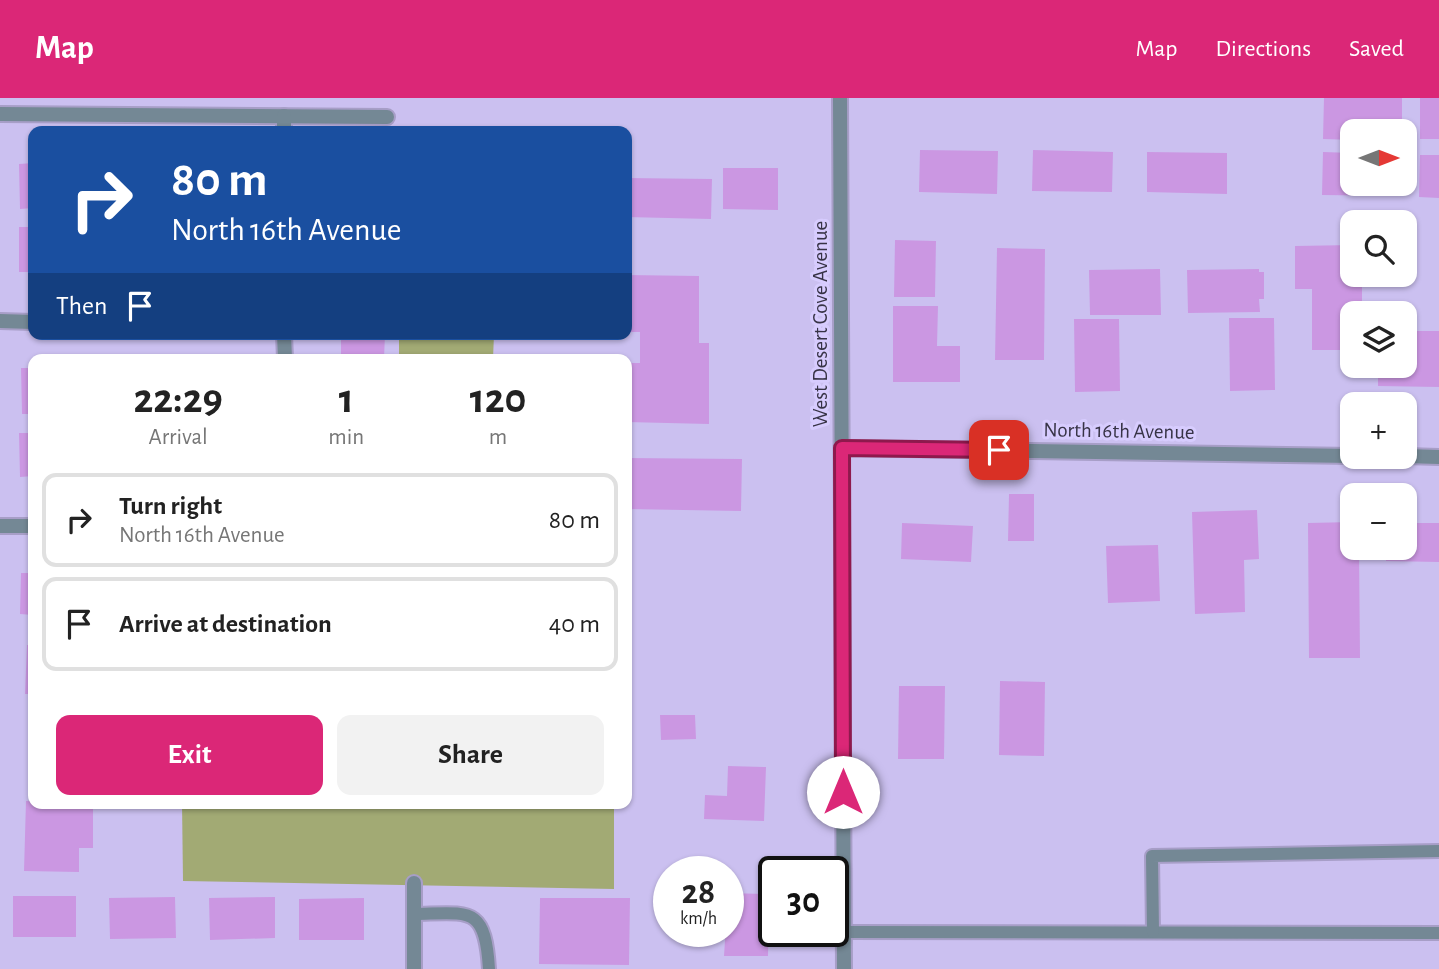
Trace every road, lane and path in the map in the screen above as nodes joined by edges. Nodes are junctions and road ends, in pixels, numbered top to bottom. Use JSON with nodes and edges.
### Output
{"nodes":[{"id":1,"x":840,"y":98,"type":"edge"},
{"id":2,"x":0,"y":114,"type":"edge"},
{"id":3,"x":387,"y":117,"type":"dead end"},
{"id":4,"x":284,"y":124,"type":"edge"},
{"id":5,"x":0,"y":321,"type":"edge"},
{"id":6,"x":28,"y":322,"type":"edge"},
{"id":7,"x":842,"y":448,"type":"junction"},
{"id":8,"x":1340,"y":456,"type":"edge"},
{"id":9,"x":1417,"y":456,"type":"edge"},
{"id":10,"x":1439,"y":457,"type":"edge"},
{"id":11,"x":0,"y":526,"type":"edge"},
{"id":12,"x":28,"y":526,"type":"edge"},
{"id":13,"x":1439,"y":851,"type":"edge"},
{"id":14,"x":844,"y":856,"type":"edge"},
{"id":15,"x":415,"y":883,"type":"dead end"},
{"id":16,"x":415,"y":914,"type":"junction"},
{"id":17,"x":849,"y":932,"type":"edge"},
{"id":18,"x":1153,"y":932,"type":"junction"},
{"id":19,"x":1439,"y":933,"type":"edge"},
{"id":20,"x":844,"y":947,"type":"edge"},
{"id":21,"x":414,"y":969,"type":"edge"},
{"id":22,"x":489,"y":969,"type":"edge"},
{"id":23,"x":844,"y":969,"type":"edge"}],
"edges":[{"from":1,"to":7,"type":"street","name":"West Desert Cove Avenue"},
{"from":2,"to":4,"type":"street"},
{"from":3,"to":4,"type":"street"},
{"from":5,"to":6,"type":"street"},
{"from":7,"to":8,"type":"street","name":"North 16th Avenue"},
{"from":7,"to":14,"type":"street","name":"West Desert Cove Avenue"},
{"from":9,"to":10,"type":"street"},
{"from":11,"to":12,"type":"street"},
{"from":13,"to":18,"type":"lane"},
{"from":15,"to":16,"type":"street"},
{"from":16,"to":21,"type":"street"},
{"from":16,"to":22,"type":"lane"},
{"from":17,"to":18,"type":"lane"},
{"from":18,"to":19,"type":"lane"},
{"from":20,"to":23,"type":"street","name":"West Desert Cove Avenue"}]}
